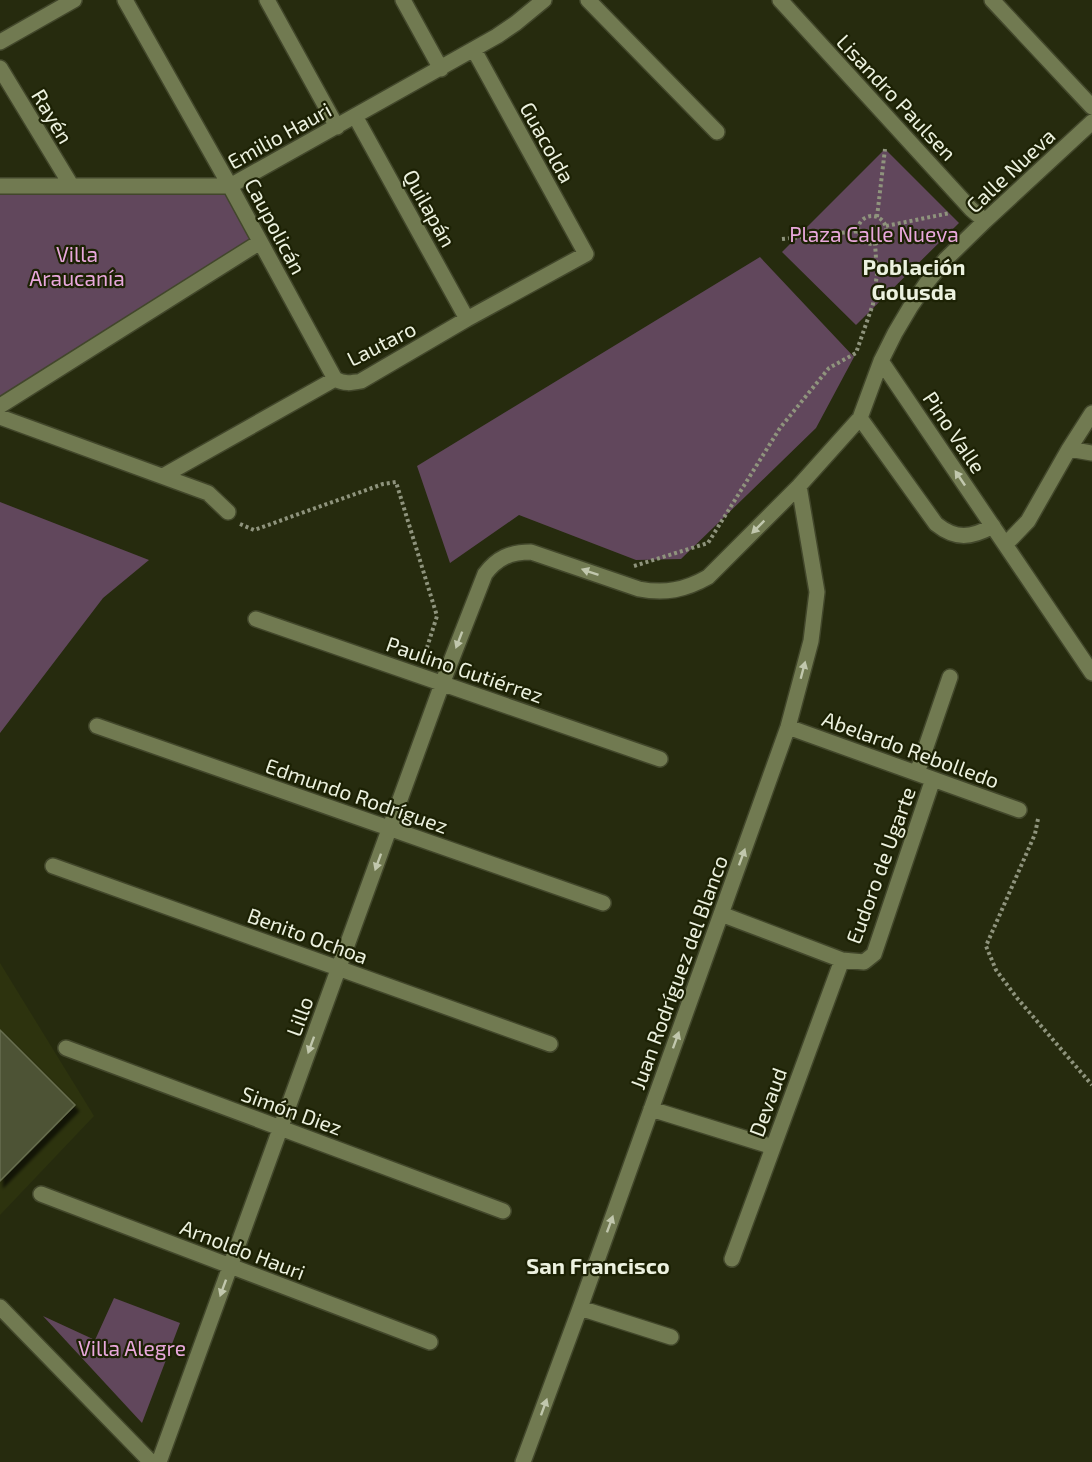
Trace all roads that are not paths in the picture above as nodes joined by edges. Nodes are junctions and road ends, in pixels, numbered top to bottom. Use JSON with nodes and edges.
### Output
{"nodes":[{"id":1,"x":74,"y":0,"type":"edge"},
{"id":2,"x":125,"y":0,"type":"edge"},
{"id":3,"x":267,"y":0,"type":"edge"},
{"id":4,"x":403,"y":0,"type":"edge"},
{"id":5,"x":544,"y":0,"type":"edge"},
{"id":6,"x":588,"y":0,"type":"edge"},
{"id":7,"x":780,"y":0,"type":"edge"},
{"id":8,"x":992,"y":0,"type":"edge"},
{"id":9,"x":0,"y":42,"type":"edge"},
{"id":10,"x":474,"y":50,"type":"junction"},
{"id":11,"x":0,"y":68,"type":"edge"},
{"id":12,"x":441,"y":69,"type":"junction"},
{"id":13,"x":1092,"y":107,"type":"edge"},
{"id":14,"x":355,"y":116,"type":"junction"},
{"id":15,"x":1092,"y":122,"type":"edge"},
{"id":16,"x":337,"y":127,"type":"junction"},
{"id":17,"x":717,"y":132,"type":"dead end"},
{"id":18,"x":71,"y":185,"type":"junction"},
{"id":19,"x":0,"y":186,"type":"edge"},
{"id":20,"x":230,"y":186,"type":"junction"},
{"id":21,"x":985,"y":221,"type":"junction"},
{"id":22,"x":260,"y":242,"type":"junction"},
{"id":23,"x":586,"y":254,"type":"joint"},
{"id":24,"x":467,"y":320,"type":"junction"},
{"id":25,"x":881,"y":361,"type":"junction"},
{"id":26,"x":335,"y":379,"type":"junction"},
{"id":27,"x":0,"y":406,"type":"edge"},
{"id":28,"x":1092,"y":413,"type":"edge"},
{"id":29,"x":0,"y":417,"type":"edge"},
{"id":30,"x":860,"y":418,"type":"junction"},
{"id":31,"x":1069,"y":449,"type":"junction"},
{"id":32,"x":1092,"y":453,"type":"edge"},
{"id":33,"x":163,"y":476,"type":"junction"},
{"id":34,"x":799,"y":486,"type":"junction"},
{"id":35,"x":232,"y":518,"type":"road end"},
{"id":36,"x":993,"y":526,"type":"junction"},
{"id":37,"x":1006,"y":544,"type":"junction"},
{"id":38,"x":481,"y":585,"type":"joint"},
{"id":39,"x":256,"y":620,"type":"dead end"},
{"id":40,"x":1092,"y":672,"type":"edge"},
{"id":41,"x":950,"y":677,"type":"dead end"},
{"id":42,"x":442,"y":684,"type":"junction"},
{"id":43,"x":97,"y":726,"type":"dead end"},
{"id":44,"x":788,"y":727,"type":"junction"},
{"id":45,"x":660,"y":759,"type":"dead end"},
{"id":46,"x":917,"y":773,"type":"junction"},
{"id":47,"x":933,"y":779,"type":"junction"},
{"id":48,"x":1019,"y":810,"type":"road end"},
{"id":49,"x":390,"y":829,"type":"junction"},
{"id":50,"x":53,"y":866,"type":"dead end"},
{"id":51,"x":603,"y":903,"type":"dead end"},
{"id":52,"x":721,"y":914,"type":"junction"},
{"id":53,"x":842,"y":960,"type":"junction"},
{"id":54,"x":339,"y":969,"type":"junction"},
{"id":55,"x":550,"y":1044,"type":"dead end"},
{"id":56,"x":66,"y":1048,"type":"dead end"},
{"id":57,"x":651,"y":1109,"type":"junction"},
{"id":58,"x":281,"y":1128,"type":"junction"},
{"id":59,"x":772,"y":1148,"type":"junction"},
{"id":60,"x":41,"y":1194,"type":"dead end"},
{"id":61,"x":503,"y":1211,"type":"dead end"},
{"id":62,"x":732,"y":1259,"type":"dead end"},
{"id":63,"x":230,"y":1266,"type":"junction"},
{"id":64,"x":0,"y":1307,"type":"edge"},
{"id":65,"x":580,"y":1308,"type":"junction"},
{"id":66,"x":671,"y":1337,"type":"dead end"},
{"id":67,"x":430,"y":1342,"type":"dead end"},
{"id":68,"x":151,"y":1462,"type":"edge"},
{"id":69,"x":159,"y":1462,"type":"edge"},
{"id":70,"x":524,"y":1462,"type":"edge"}],
"edges":[{"from":1,"to":9,"type":"street"},
{"from":2,"to":20,"type":"street","name":"Caupolicán"},
{"from":3,"to":16,"type":"street"},
{"from":4,"to":12,"type":"street"},
{"from":5,"to":10,"type":"street","name":"Emilio Hauri"},
{"from":6,"to":17,"type":"street"},
{"from":7,"to":21,"type":"street","name":"Lisandro Paulsen"},
{"from":8,"to":13,"type":"street"},
{"from":10,"to":12,"type":"street","name":"Emilio Hauri"},
{"from":10,"to":23,"type":"street","name":"Guacolda"},
{"from":11,"to":18,"type":"street","name":"Rayén"},
{"from":12,"to":14,"type":"street","name":"Emilio Hauri"},
{"from":14,"to":16,"type":"street","name":"Emilio Hauri"},
{"from":14,"to":24,"type":"street","name":"Quilapán"},
{"from":15,"to":21,"type":"street","name":"Calle Nueva"},
{"from":16,"to":20,"type":"street","name":"Emilio Hauri"},
{"from":18,"to":19,"type":"street","name":"Emilio Hauri"},
{"from":18,"to":20,"type":"street","name":"Emilio Hauri"},
{"from":20,"to":22,"type":"street","name":"Caupolicán"},
{"from":21,"to":25,"type":"street","name":"Calle Nueva"},
{"from":22,"to":26,"type":"street","name":"Caupolicán"},
{"from":22,"to":27,"type":"street"},
{"from":23,"to":24,"type":"street","name":"Lautaro"},
{"from":24,"to":26,"type":"street","name":"Lautaro"},
{"from":25,"to":30,"type":"street","name":"Calle Nueva"},
{"from":36,"to":25,"type":"street","name":"Pino Valle","one_way":true},
{"from":26,"to":33,"type":"street","name":"Lautaro"},
{"from":28,"to":31,"type":"street"},
{"from":29,"to":33,"type":"street"},
{"from":30,"to":34,"type":"street","name":"Calle Nueva"},
{"from":30,"to":36,"type":"street"},
{"from":31,"to":32,"type":"street"},
{"from":31,"to":37,"type":"street"},
{"from":33,"to":35,"type":"street"},
{"from":34,"to":38,"type":"street","name":"Calle Nueva","one_way":true},
{"from":44,"to":34,"type":"street","name":"Juan Rodríguez del Blanco","one_way":true},
{"from":36,"to":37,"type":"street","name":"Pino Valle"},
{"from":37,"to":40,"type":"street","name":"Pino Valle"},
{"from":38,"to":42,"type":"street","name":"Lillo","one_way":true},
{"from":39,"to":42,"type":"street","name":"Paulino Gutiérrez"},
{"from":41,"to":46,"type":"street"},
{"from":42,"to":45,"type":"street","name":"Paulino Gutiérrez"},
{"from":42,"to":49,"type":"street","name":"Lillo"},
{"from":43,"to":49,"type":"street","name":"Edmundo Rodríguez"},
{"from":44,"to":46,"type":"street","name":"Abelardo Rebolledo"},
{"from":52,"to":44,"type":"street","name":"Juan Rodríguez del Blanco","one_way":true},
{"from":46,"to":47,"type":"street","name":"Abelardo Rebolledo"},
{"from":47,"to":48,"type":"street","name":"Abelardo Rebolledo"},
{"from":47,"to":53,"type":"street","name":"Eudoro de Ugarte"},
{"from":49,"to":51,"type":"street","name":"Edmundo Rodríguez"},
{"from":49,"to":54,"type":"street","name":"Lillo","one_way":true},
{"from":50,"to":54,"type":"street","name":"Benito Ochoa"},
{"from":52,"to":53,"type":"street"},
{"from":57,"to":52,"type":"street","name":"Juan Rodríguez del Blanco","one_way":true},
{"from":53,"to":59,"type":"street","name":"Devaud"},
{"from":54,"to":55,"type":"street","name":"Benito Ochoa"},
{"from":54,"to":58,"type":"street","name":"Lillo","one_way":true},
{"from":56,"to":58,"type":"street","name":"Simón Diez"},
{"from":57,"to":59,"type":"street"},
{"from":65,"to":57,"type":"street","name":"Juan Rodríguez del Blanco","one_way":true},
{"from":58,"to":61,"type":"street","name":"Simón Diez"},
{"from":58,"to":63,"type":"street","name":"Lillo"},
{"from":59,"to":62,"type":"street","name":"Devaud"},
{"from":60,"to":63,"type":"street","name":"Arnoldo Hauri"},
{"from":63,"to":67,"type":"street","name":"Arnoldo Hauri"},
{"from":63,"to":69,"type":"street","name":"Lillo","one_way":true},
{"from":64,"to":68,"type":"street"},
{"from":65,"to":66,"type":"street"},
{"from":70,"to":65,"type":"street","name":"Juan Rodríguez del Blanco","one_way":true}]}
